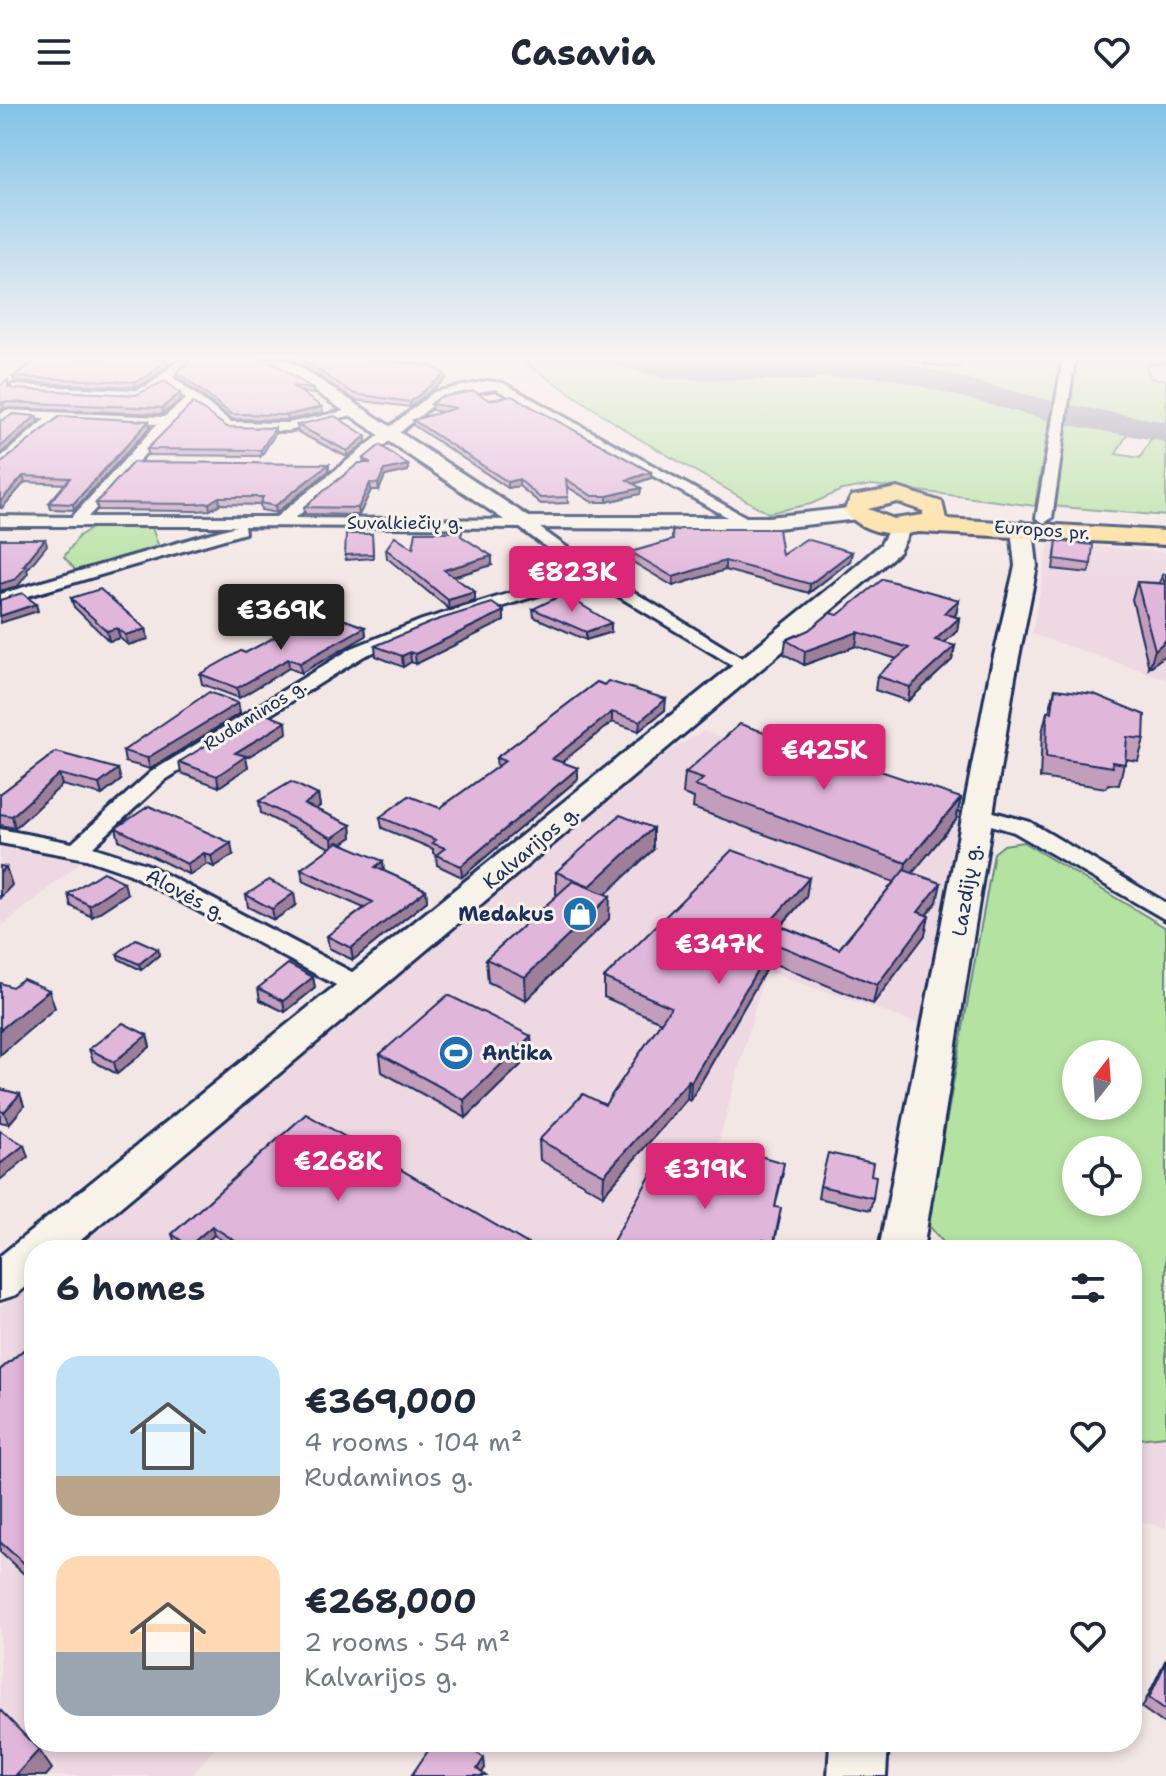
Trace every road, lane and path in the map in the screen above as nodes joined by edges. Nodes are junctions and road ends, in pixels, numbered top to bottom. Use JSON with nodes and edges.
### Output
{"nodes":[{"id":1,"x":33,"y":436,"type":"edge"},
{"id":2,"x":153,"y":436,"type":"edge"},
{"id":3,"x":384,"y":436,"type":"edge"},
{"id":4,"x":395,"y":436,"type":"edge"},
{"id":5,"x":590,"y":436,"type":"edge"},
{"id":6,"x":1054,"y":436,"type":"edge"},
{"id":7,"x":128,"y":462,"type":"junction"},
{"id":8,"x":158,"y":463,"type":"edge"},
{"id":9,"x":323,"y":464,"type":"edge"},
{"id":10,"x":353,"y":464,"type":"junction"},
{"id":11,"x":0,"y":465,"type":"edge"},
{"id":12,"x":858,"y":513,"type":"junction"},
{"id":13,"x":918,"y":519,"type":"junction"},
{"id":14,"x":0,"y":521,"type":"edge"},
{"id":15,"x":75,"y":522,"type":"junction"},
{"id":16,"x":249,"y":522,"type":"junction"},
{"id":17,"x":280,"y":522,"type":"junction"},
{"id":18,"x":524,"y":523,"type":"junction"},
{"id":19,"x":740,"y":524,"type":"junction"},
{"id":20,"x":1033,"y":524,"type":"junction"},
{"id":21,"x":1166,"y":527,"type":"edge"},
{"id":22,"x":1166,"y":538,"type":"edge"},
{"id":23,"x":592,"y":573,"type":"junction"},
{"id":24,"x":0,"y":599,"type":"edge"},
{"id":25,"x":746,"y":666,"type":"junction"},
{"id":26,"x":979,"y":814,"type":"junction"},
{"id":27,"x":0,"y":836,"type":"edge"},
{"id":28,"x":78,"y":849,"type":"junction"},
{"id":29,"x":1166,"y":913,"type":"edge"},
{"id":30,"x":360,"y":987,"type":"junction"},
{"id":31,"x":51,"y":1240,"type":"edge"},
{"id":32,"x":903,"y":1240,"type":"edge"},
{"id":33,"x":24,"y":1262,"type":"edge"},
{"id":34,"x":0,"y":1282,"type":"edge"},
{"id":35,"x":858,"y":1752,"type":"edge"},
{"id":36,"x":857,"y":1776,"type":"edge"}],
"edges":[{"from":1,"to":11,"type":"street"},
{"from":2,"to":7,"type":"street"},
{"from":3,"to":10,"type":"street"},
{"from":4,"to":18,"type":"main road"},
{"from":5,"to":19,"type":"street"},
{"from":6,"to":20,"type":"street"},
{"from":7,"to":8,"type":"street"},
{"from":7,"to":15,"type":"street"},
{"from":9,"to":10,"type":"street"},
{"from":10,"to":17,"type":"street"},
{"from":12,"to":13,"type":"main road","name":"Europos pr."},
{"from":12,"to":13,"type":"main road","name":"Europos pr."},
{"from":12,"to":19,"type":"main road","name":"Suvalkiečių g."},
{"from":13,"to":20,"type":"main road","name":"Europos pr."},
{"from":13,"to":25,"type":"main road","name":"Kalvarijos g."},
{"from":14,"to":15,"type":"street","name":"Suvalkiečių g."},
{"from":15,"to":16,"type":"street","name":"Suvalkiečių g."},
{"from":16,"to":17,"type":"street","name":"Suvalkiečių g."},
{"from":16,"to":24,"type":"street"},
{"from":17,"to":18,"type":"street","name":"Suvalkiečių g."},
{"from":18,"to":19,"type":"main road","name":"Suvalkiečių g."},
{"from":18,"to":23,"type":"street"},
{"from":20,"to":21,"type":"main road","name":"Europos pr."},
{"from":20,"to":22,"type":"main road","name":"Europos pr."},
{"from":20,"to":26,"type":"main road","name":"Lazdijų g."},
{"from":23,"to":25,"type":"street"},
{"from":23,"to":28,"type":"street","name":"Rudaminos g."},
{"from":25,"to":30,"type":"main road","name":"Kalvarijos g."},
{"from":26,"to":29,"type":"street"},
{"from":26,"to":32,"type":"main road","name":"Lazdijų g."},
{"from":27,"to":28,"type":"street","name":"Alovės g."},
{"from":28,"to":30,"type":"street","name":"Alovės g."},
{"from":30,"to":31,"type":"main road","name":"Kalvarijos g."},
{"from":33,"to":34,"type":"main road"},
{"from":35,"to":36,"type":"main road"}]}
